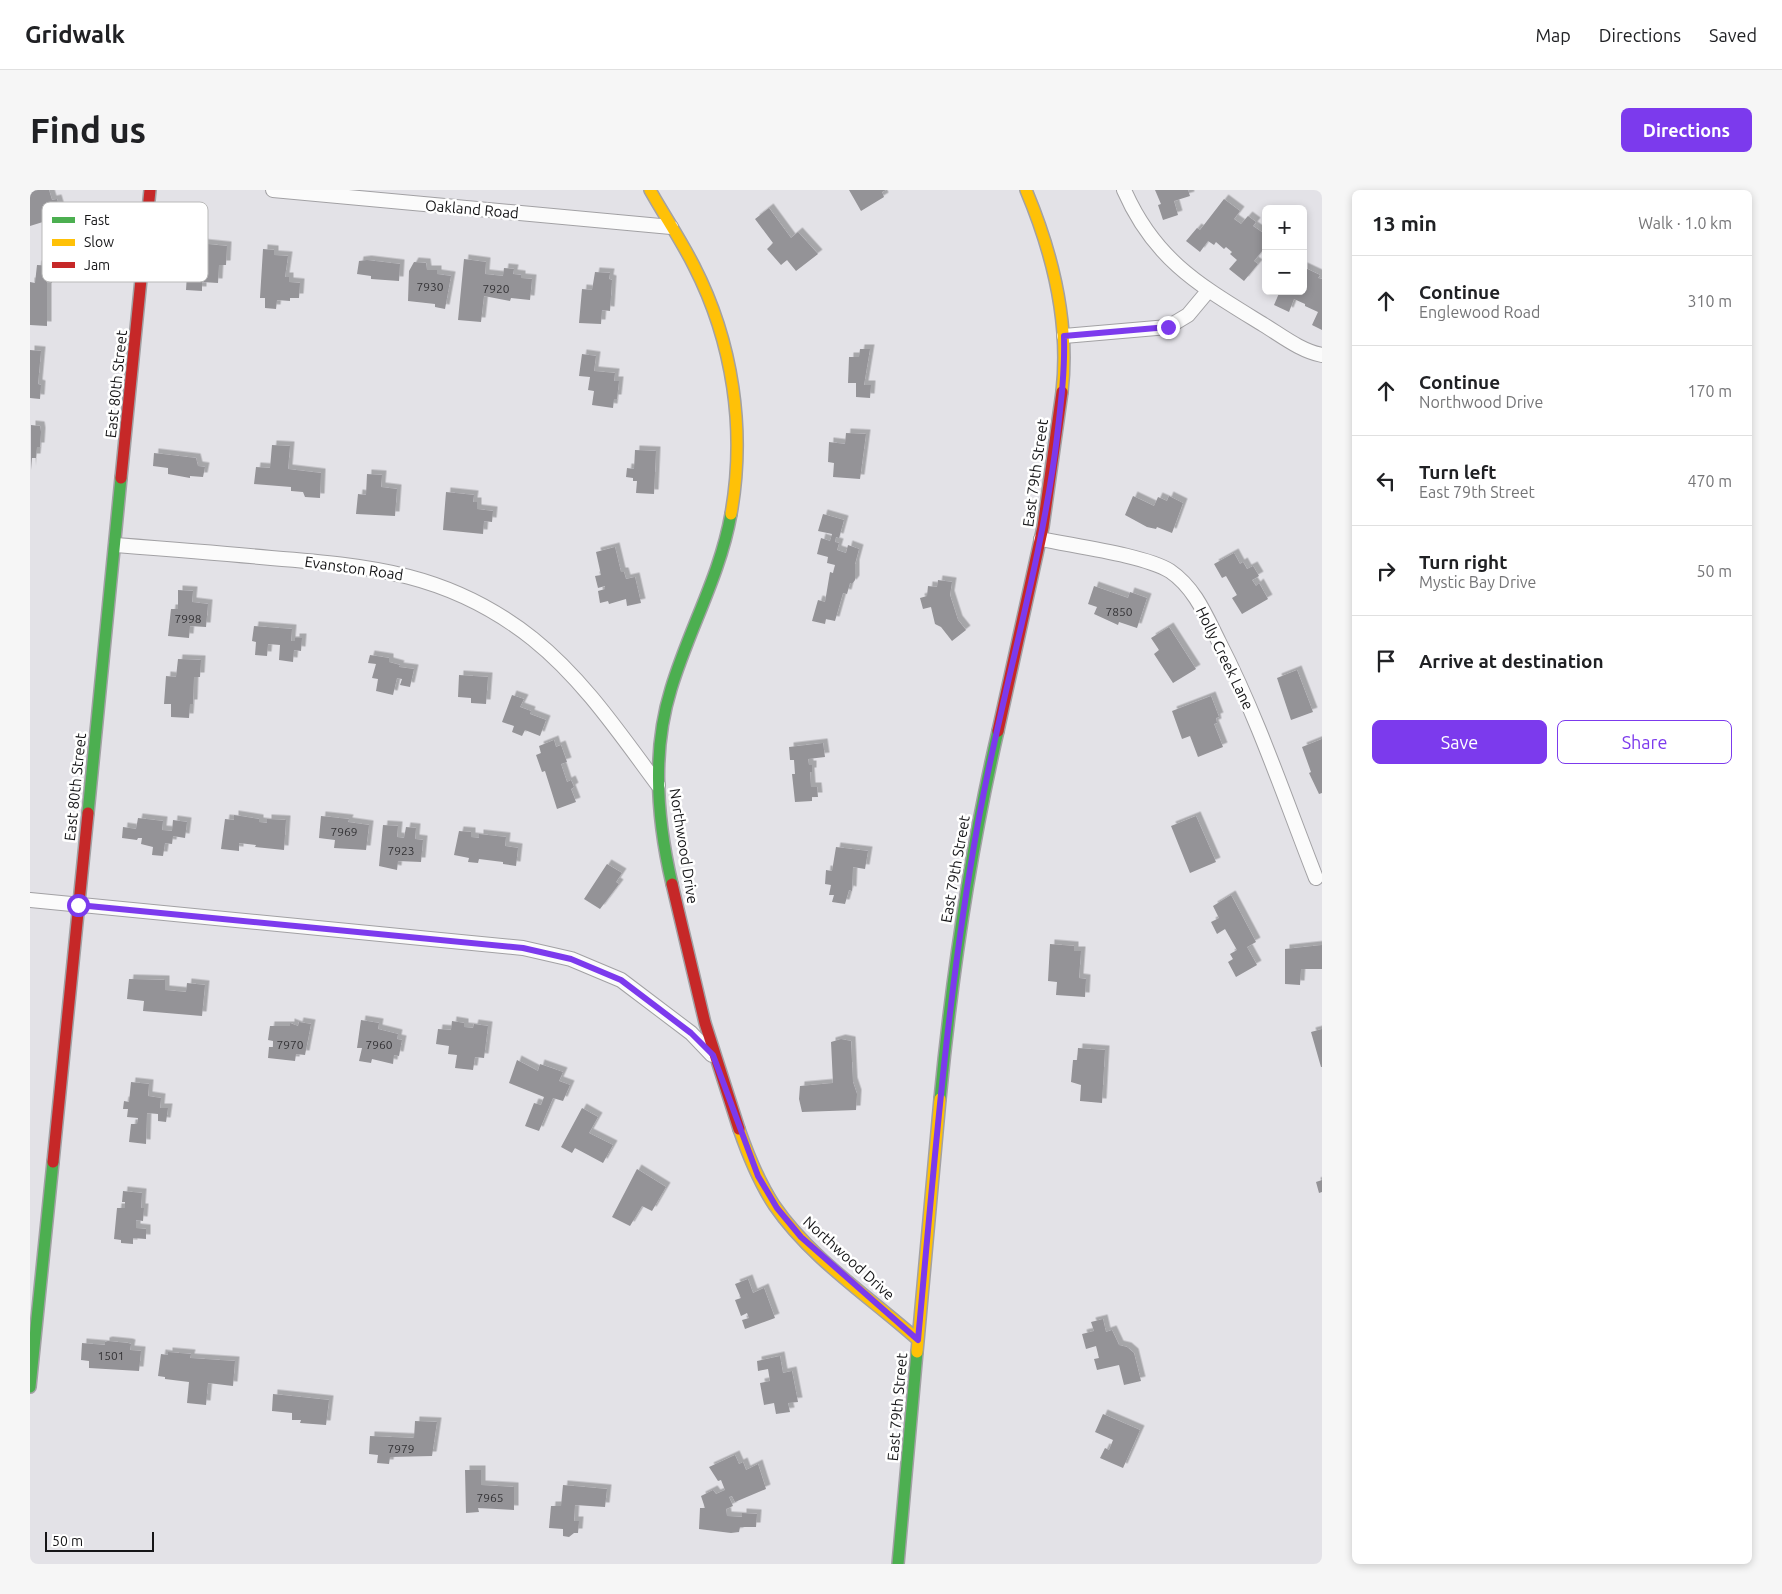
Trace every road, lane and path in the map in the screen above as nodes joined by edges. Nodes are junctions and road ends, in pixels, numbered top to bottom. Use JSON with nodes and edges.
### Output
{"nodes":[{"id":1,"x":273,"y":190,"type":"edge"},
{"id":2,"x":650,"y":190,"type":"edge"},
{"id":3,"x":1026,"y":190,"type":"edge"},
{"id":4,"x":1124,"y":190,"type":"edge"},
{"id":5,"x":671,"y":227,"type":"junction"},
{"id":6,"x":141,"y":282,"type":"edge"},
{"id":7,"x":1208,"y":291,"type":"junction"},
{"id":8,"x":1064,"y":336,"type":"junction"},
{"id":9,"x":1322,"y":355,"type":"edge"},
{"id":10,"x":1041,"y":539,"type":"junction"},
{"id":11,"x":116,"y":545,"type":"junction"},
{"id":12,"x":658,"y":785,"type":"junction"},
{"id":13,"x":1316,"y":878,"type":"dead end"},
{"id":14,"x":30,"y":900,"type":"edge"},
{"id":15,"x":78,"y":905,"type":"junction"},
{"id":16,"x":713,"y":1055,"type":"junction"},
{"id":17,"x":918,"y":1340,"type":"junction"},
{"id":18,"x":30,"y":1387,"type":"edge"},
{"id":19,"x":898,"y":1564,"type":"edge"}],
"edges":[{"from":1,"to":5,"type":"street","name":"Oakland Road"},
{"from":2,"to":5,"type":"street","name":"Northwood Drive"},
{"from":3,"to":8,"type":"street","name":"East 79th Street"},
{"from":4,"to":7,"type":"street"},
{"from":5,"to":12,"type":"street","name":"Northwood Drive"},
{"from":6,"to":11,"type":"street","name":"East 80th Street"},
{"from":7,"to":8,"type":"street"},
{"from":7,"to":9,"type":"street"},
{"from":8,"to":10,"type":"street","name":"East 79th Street"},
{"from":10,"to":13,"type":"street","name":"Holly Creek Lane"},
{"from":10,"to":17,"type":"street","name":"East 79th Street"},
{"from":11,"to":12,"type":"street","name":"Evanston Road"},
{"from":11,"to":15,"type":"street","name":"East 80th Street"},
{"from":12,"to":16,"type":"street","name":"Northwood Drive"},
{"from":14,"to":15,"type":"street"},
{"from":15,"to":16,"type":"street"},
{"from":15,"to":18,"type":"street","name":"East 80th Street"},
{"from":16,"to":17,"type":"street","name":"Northwood Drive"},
{"from":17,"to":19,"type":"street","name":"East 79th Street"}]}
